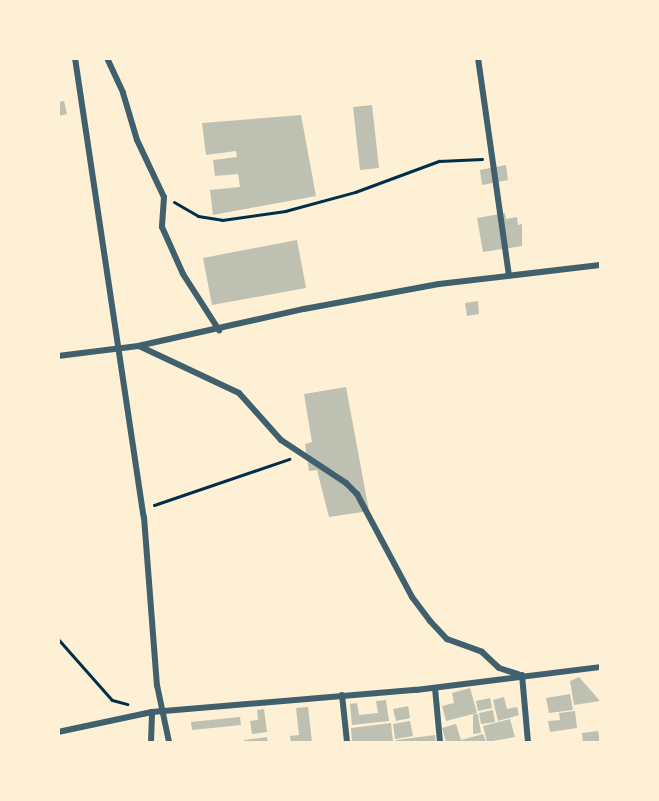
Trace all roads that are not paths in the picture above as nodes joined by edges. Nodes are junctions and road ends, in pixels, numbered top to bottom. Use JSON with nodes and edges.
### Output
{"nodes":[{"id":1,"x":75,"y":58,"type":"edge"},
{"id":2,"x":107,"y":58,"type":"edge"},
{"id":3,"x":478,"y":58,"type":"edge"},
{"id":4,"x":600,"y":265,"type":"edge"},
{"id":5,"x":509,"y":276,"type":"junction"},
{"id":6,"x":219,"y":330,"type":"junction"},
{"id":7,"x":138,"y":346,"type":"junction"},
{"id":8,"x":116,"y":347,"type":"junction"},
{"id":9,"x":58,"y":356,"type":"edge"},
{"id":10,"x":600,"y":667,"type":"edge"},
{"id":11,"x":522,"y":675,"type":"junction"},
{"id":12,"x":435,"y":688,"type":"junction"},
{"id":13,"x":342,"y":695,"type":"junction"},
{"id":14,"x":152,"y":712,"type":"junction"},
{"id":15,"x":162,"y":712,"type":"junction"},
{"id":16,"x":58,"y":732,"type":"edge"},
{"id":17,"x":151,"y":742,"type":"edge"},
{"id":18,"x":169,"y":742,"type":"edge"},
{"id":19,"x":347,"y":742,"type":"edge"},
{"id":20,"x":440,"y":742,"type":"edge"},
{"id":21,"x":528,"y":742,"type":"edge"}],
"edges":[{"from":1,"to":8,"type":"street"},
{"from":2,"to":6,"type":"street"},
{"from":3,"to":5,"type":"street"},
{"from":4,"to":5,"type":"street"},
{"from":5,"to":6,"type":"street"},
{"from":6,"to":7,"type":"street"},
{"from":7,"to":8,"type":"street"},
{"from":7,"to":11,"type":"street"},
{"from":8,"to":9,"type":"street"},
{"from":8,"to":15,"type":"street"},
{"from":10,"to":11,"type":"street"},
{"from":11,"to":12,"type":"street"},
{"from":11,"to":21,"type":"street"},
{"from":12,"to":13,"type":"street"},
{"from":12,"to":20,"type":"street"},
{"from":13,"to":15,"type":"street"},
{"from":13,"to":19,"type":"street"},
{"from":14,"to":15,"type":"street"},
{"from":14,"to":16,"type":"street"},
{"from":14,"to":17,"type":"street"},
{"from":15,"to":18,"type":"street"}]}
